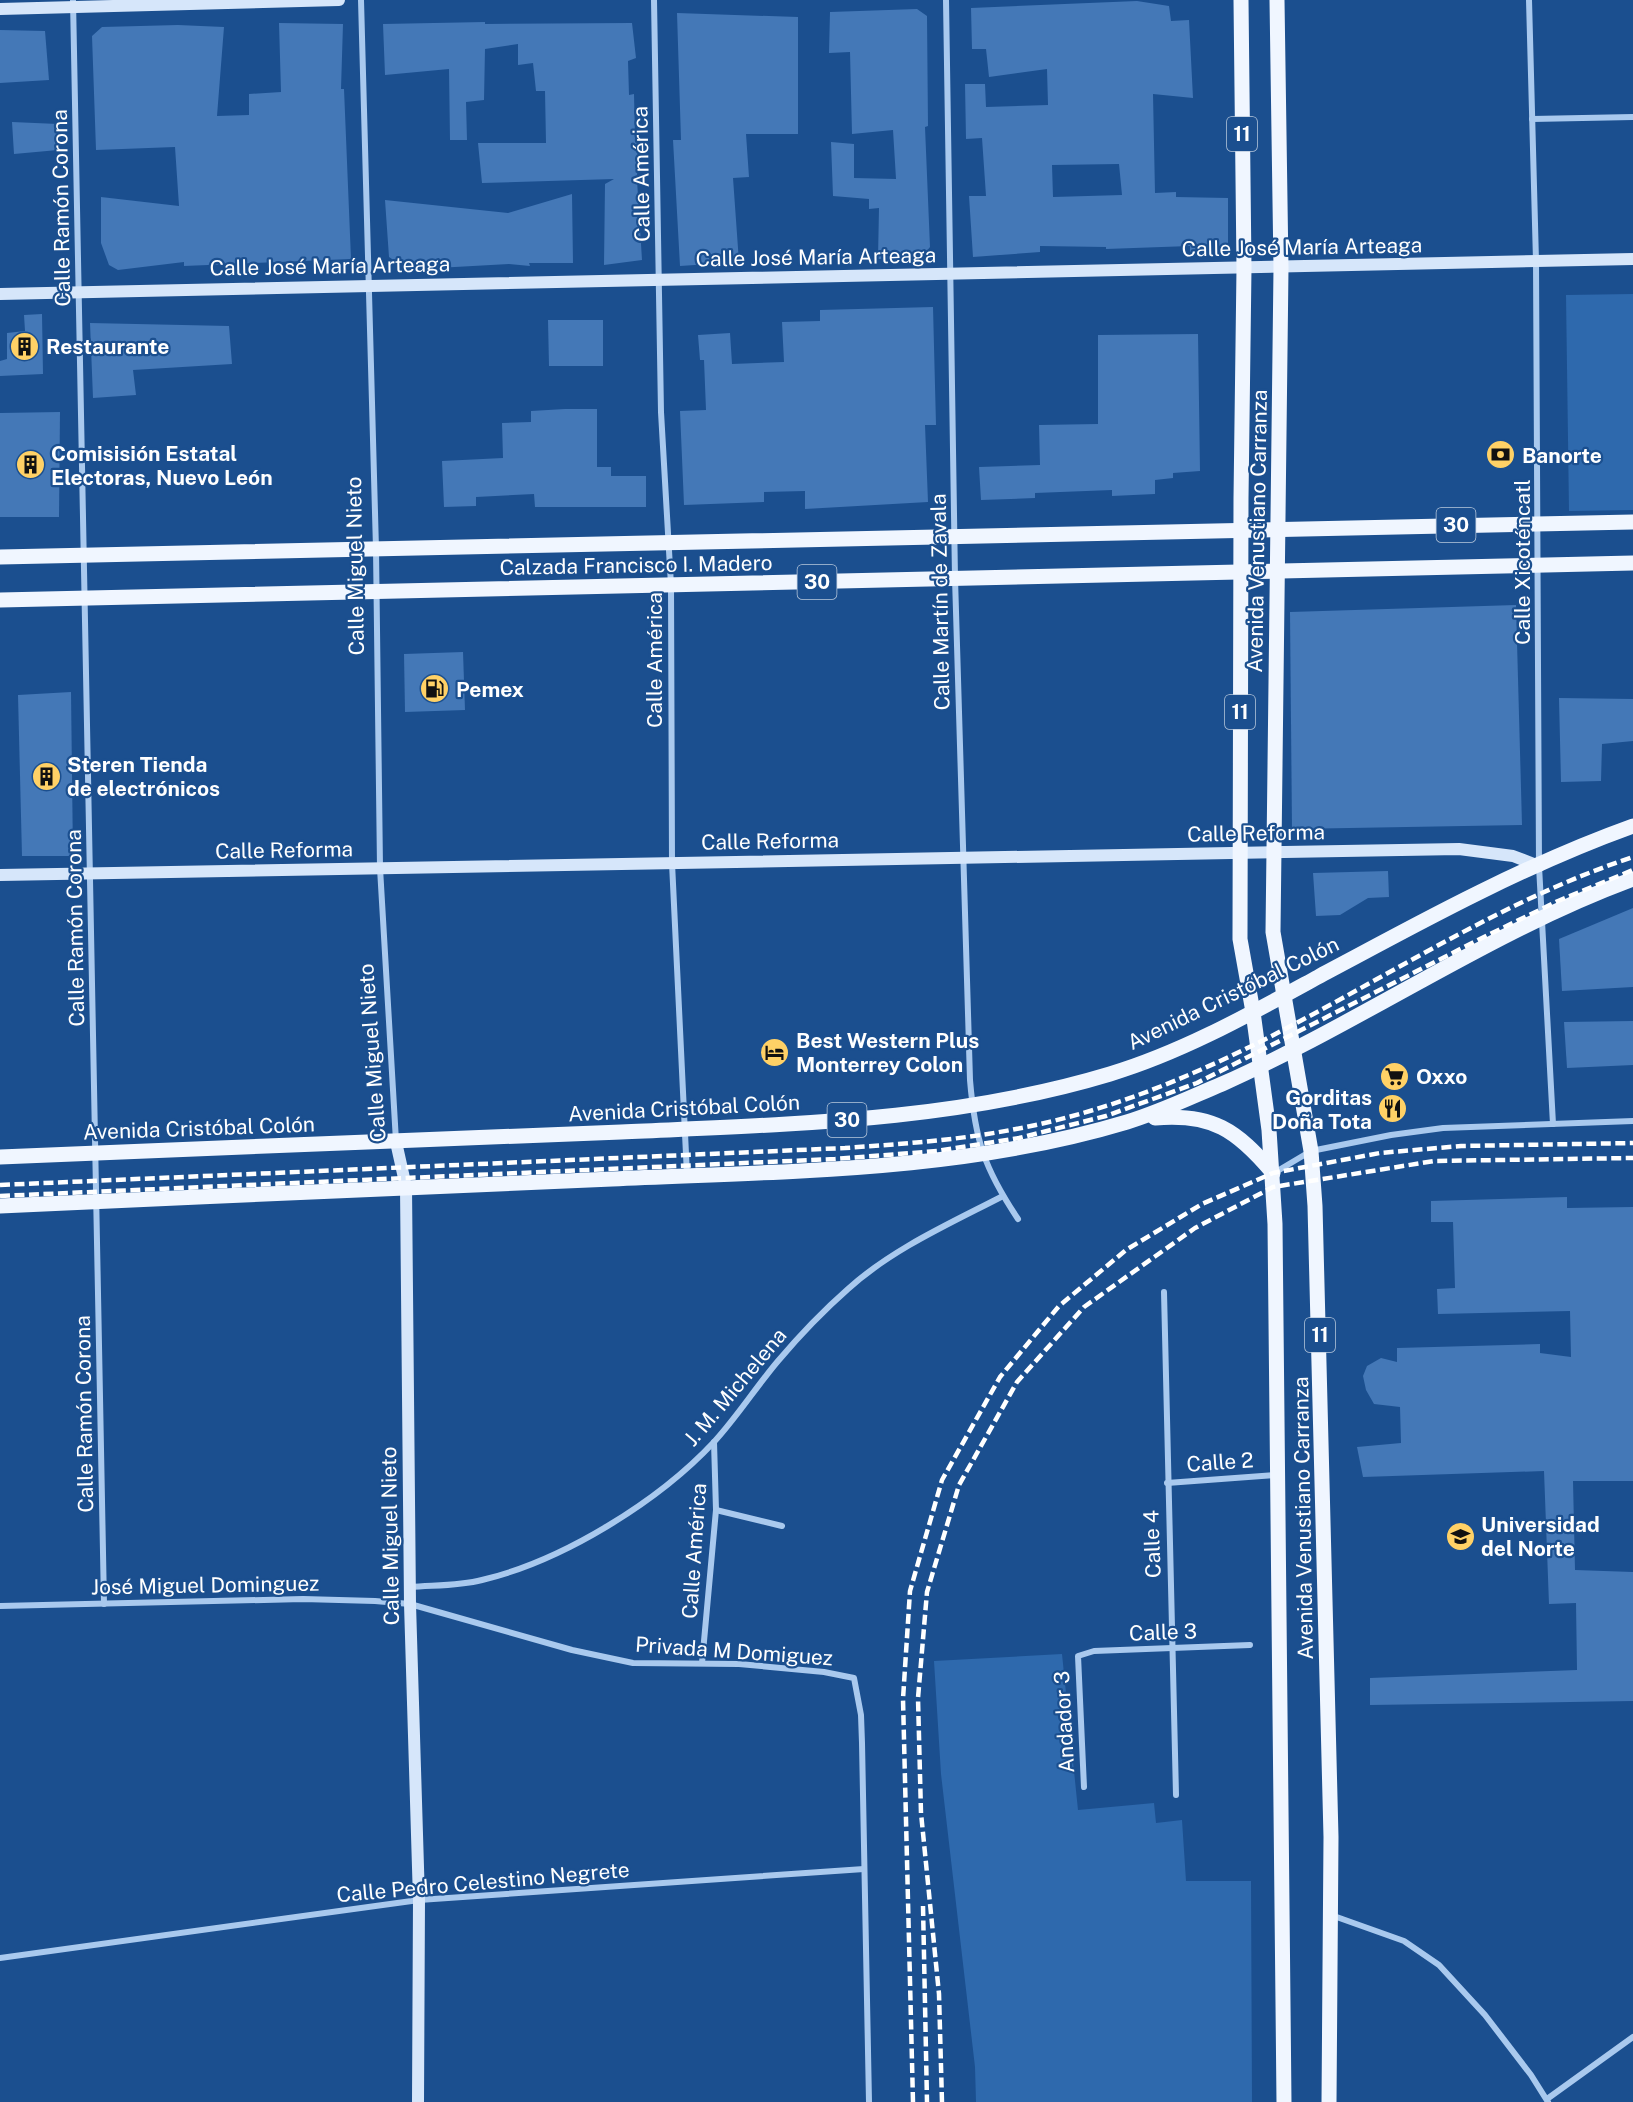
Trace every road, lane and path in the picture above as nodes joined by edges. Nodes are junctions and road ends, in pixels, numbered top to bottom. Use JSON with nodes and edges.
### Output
{"nodes":[{"id":1,"x":339,"y":0,"type":"edge"},
{"id":2,"x":361,"y":0,"type":"edge"},
{"id":3,"x":654,"y":0,"type":"edge"},
{"id":4,"x":946,"y":0,"type":"edge"},
{"id":5,"x":1241,"y":0,"type":"edge"},
{"id":6,"x":1277,"y":0,"type":"edge"},
{"id":7,"x":1529,"y":0,"type":"edge"},
{"id":8,"x":74,"y":4,"type":"edge"},
{"id":9,"x":0,"y":9,"type":"edge"},
{"id":10,"x":1633,"y":117,"type":"edge"},
{"id":11,"x":1532,"y":119,"type":"junction"},
{"id":12,"x":1633,"y":259,"type":"edge"},
{"id":13,"x":1536,"y":261,"type":"junction"},
{"id":14,"x":1244,"y":268,"type":"junction"},
{"id":15,"x":1281,"y":268,"type":"junction"},
{"id":16,"x":949,"y":275,"type":"junction"},
{"id":17,"x":659,"y":278,"type":"junction"},
{"id":18,"x":366,"y":284,"type":"junction"},
{"id":19,"x":79,"y":292,"type":"junction"},
{"id":20,"x":0,"y":294,"type":"edge"},
{"id":21,"x":1633,"y":522,"type":"edge"},
{"id":22,"x":1538,"y":524,"type":"junction"},
{"id":23,"x":1241,"y":530,"type":"junction"},
{"id":24,"x":1279,"y":530,"type":"junction"},
{"id":25,"x":956,"y":536,"type":"junction"},
{"id":26,"x":669,"y":542,"type":"junction"},
{"id":27,"x":376,"y":549,"type":"junction"},
{"id":28,"x":84,"y":555,"type":"junction"},
{"id":29,"x":0,"y":557,"type":"edge"},
{"id":30,"x":1633,"y":563,"type":"edge"},
{"id":31,"x":1538,"y":565,"type":"junction"},
{"id":32,"x":1241,"y":572,"type":"junction"},
{"id":33,"x":1278,"y":572,"type":"junction"},
{"id":34,"x":955,"y":578,"type":"junction"},
{"id":35,"x":671,"y":585,"type":"junction"},
{"id":36,"x":375,"y":592,"type":"junction"},
{"id":37,"x":85,"y":598,"type":"junction"},
{"id":38,"x":0,"y":600,"type":"edge"},
{"id":39,"x":1633,"y":826,"type":"edge"},
{"id":40,"x":1274,"y":852,"type":"junction"},
{"id":41,"x":1240,"y":853,"type":"junction"},
{"id":42,"x":963,"y":857,"type":"junction"},
{"id":43,"x":672,"y":863,"type":"junction"},
{"id":44,"x":1539,"y":866,"type":"junction"},
{"id":45,"x":380,"y":868,"type":"junction"},
{"id":46,"x":91,"y":873,"type":"junction"},
{"id":47,"x":0,"y":874,"type":"edge"},
{"id":48,"x":1633,"y":879,"type":"edge"},
{"id":49,"x":1541,"y":919,"type":"junction"},
{"id":50,"x":1284,"y":995,"type":"junction"},
{"id":51,"x":1253,"y":1012,"type":"junction"},
{"id":52,"x":1293,"y":1050,"type":"junction"},
{"id":53,"x":1260,"y":1067,"type":"junction"},
{"id":54,"x":973,"y":1107,"type":"junction"},
{"id":55,"x":1633,"y":1120,"type":"edge"},
{"id":56,"x":1131,"y":1121,"type":"junction"},
{"id":57,"x":1553,"y":1124,"type":"junction"},
{"id":58,"x":686,"y":1129,"type":"junction"},
{"id":59,"x":396,"y":1142,"type":"junction"},
{"id":60,"x":1311,"y":1151,"type":"junction"},
{"id":61,"x":96,"y":1152,"type":"junction"},
{"id":62,"x":982,"y":1154,"type":"junction"},
{"id":63,"x":0,"y":1156,"type":"edge"},
{"id":64,"x":1273,"y":1173,"type":"junction"},
{"id":65,"x":687,"y":1175,"type":"junction"},
{"id":66,"x":406,"y":1187,"type":"junction"},
{"id":67,"x":1003,"y":1196,"type":"junction"},
{"id":68,"x":97,"y":1202,"type":"junction"},
{"id":69,"x":0,"y":1206,"type":"edge"},
{"id":70,"x":1018,"y":1219,"type":"dead end"},
{"id":71,"x":1164,"y":1292,"type":"dead end"},
{"id":72,"x":714,"y":1442,"type":"junction"},
{"id":73,"x":1276,"y":1475,"type":"junction"},
{"id":74,"x":1167,"y":1483,"type":"junction"},
{"id":75,"x":716,"y":1510,"type":"junction"},
{"id":76,"x":782,"y":1526,"type":"dead end"},
{"id":77,"x":410,"y":1587,"type":"junction"},
{"id":78,"x":105,"y":1604,"type":"junction"},
{"id":79,"x":410,"y":1604,"type":"junction"},
{"id":80,"x":0,"y":1606,"type":"edge"},
{"id":81,"x":1250,"y":1645,"type":"dead end"},
{"id":82,"x":1171,"y":1648,"type":"junction"},
{"id":83,"x":1078,"y":1656,"type":"joint"},
{"id":84,"x":702,"y":1663,"type":"junction"},
{"id":85,"x":1084,"y":1786,"type":"dead end"},
{"id":86,"x":1176,"y":1795,"type":"dead end"},
{"id":87,"x":864,"y":1869,"type":"junction"},
{"id":88,"x":419,"y":1900,"type":"junction"},
{"id":89,"x":1330,"y":1915,"type":"junction"},
{"id":90,"x":0,"y":1958,"type":"edge"},
{"id":91,"x":1633,"y":2037,"type":"edge"},
{"id":92,"x":1547,"y":2100,"type":"edge"},
{"id":93,"x":418,"y":2102,"type":"edge"},
{"id":94,"x":869,"y":2102,"type":"edge"},
{"id":95,"x":1284,"y":2102,"type":"edge"},
{"id":96,"x":1329,"y":2102,"type":"edge"}],
"edges":[{"from":1,"to":8,"type":"street"},
{"from":2,"to":18,"type":"street","name":"Calle Miguel Nieto"},
{"from":3,"to":17,"type":"street","name":"Calle América"},
{"from":4,"to":16,"type":"street","name":"Calle Martín de Zavala"},
{"from":5,"to":14,"type":"main road","name":"Avenida Venustiano Carranza","number":"11"},
{"from":6,"to":15,"type":"main road","name":"Avenida Venustiano Carranza","number":"11"},
{"from":7,"to":11,"type":"street","name":"Calle Xicoténcatl"},
{"from":8,"to":9,"type":"street"},
{"from":8,"to":19,"type":"street","name":"Calle Ramón Corona"},
{"from":10,"to":11,"type":"street"},
{"from":11,"to":13,"type":"street","name":"Calle Xicoténcatl"},
{"from":12,"to":13,"type":"street","name":"Calle José María Arteaga"},
{"from":13,"to":15,"type":"street","name":"Calle José María Arteaga"},
{"from":13,"to":22,"type":"street","name":"Calle Xicoténcatl"},
{"from":14,"to":15,"type":"street","name":"Calle José María Arteaga"},
{"from":14,"to":16,"type":"street","name":"Calle José María Arteaga"},
{"from":14,"to":23,"type":"main road","name":"Avenida Venustiano Carranza","number":"11"},
{"from":15,"to":24,"type":"main road","name":"Avenida Venustiano Carranza","number":"11"},
{"from":16,"to":17,"type":"street","name":"Calle José María Arteaga"},
{"from":16,"to":25,"type":"street","name":"Calle Martín de Zavala"},
{"from":17,"to":18,"type":"street","name":"Calle José María Arteaga"},
{"from":17,"to":26,"type":"street","name":"Calle América"},
{"from":18,"to":19,"type":"street","name":"Calle José María Arteaga"},
{"from":18,"to":27,"type":"street","name":"Calle Miguel Nieto"},
{"from":19,"to":20,"type":"street","name":"Calle José María Arteaga"},
{"from":19,"to":28,"type":"street","name":"Calle Ramón Corona"},
{"from":21,"to":22,"type":"main road","name":"Calzada Francisco I. Madero","number":"30"},
{"from":22,"to":24,"type":"main road","name":"Calzada Francisco I. Madero","number":"30"},
{"from":22,"to":31,"type":"street","name":"Calle Xicoténcatl"},
{"from":23,"to":24,"type":"main road","name":"Calzada Francisco I. Madero","number":"30"},
{"from":23,"to":25,"type":"main road","name":"Calzada Francisco I. Madero","number":"30"},
{"from":23,"to":32,"type":"main road","name":"Avenida Venustiano Carranza","number":"11"},
{"from":24,"to":33,"type":"main road","name":"Avenida Venustiano Carranza","number":"11"},
{"from":25,"to":26,"type":"main road","name":"Calzada Francisco I. Madero","number":"30"},
{"from":25,"to":34,"type":"street","name":"Calle Martín de Zavala"},
{"from":26,"to":27,"type":"main road","name":"Calzada Francisco I. Madero","number":"30"},
{"from":26,"to":35,"type":"street","name":"Calle América"},
{"from":27,"to":28,"type":"main road","name":"Calzada Francisco I. Madero","number":"30"},
{"from":27,"to":36,"type":"street","name":"Calle Miguel Nieto"},
{"from":28,"to":29,"type":"main road","name":"Calzada Francisco I. Madero","number":"30"},
{"from":28,"to":37,"type":"street","name":"Calle Ramón Corona"},
{"from":30,"to":31,"type":"main road","name":"Calzada Francisco I. Madero","number":"30"},
{"from":31,"to":33,"type":"main road","name":"Calzada Francisco I. Madero","number":"30"},
{"from":31,"to":44,"type":"street","name":"Calle Xicoténcatl"},
{"from":32,"to":33,"type":"main road","name":"Calzada Francisco I. Madero","number":"30"},
{"from":32,"to":34,"type":"main road","name":"Calzada Francisco I. Madero","number":"30"},
{"from":32,"to":41,"type":"main road","name":"Avenida Venustiano Carranza","number":"11"},
{"from":33,"to":40,"type":"main road","name":"Avenida Venustiano Carranza","number":"11"},
{"from":34,"to":35,"type":"main road","name":"Calzada Francisco I. Madero","number":"30"},
{"from":34,"to":42,"type":"street","name":"Calle Martín de Zavala"},
{"from":35,"to":36,"type":"main road","name":"Calzada Francisco I. Madero","number":"30"},
{"from":35,"to":43,"type":"street","name":"Calle América"},
{"from":36,"to":37,"type":"main road","name":"Calzada Francisco I. Madero","number":"30"},
{"from":36,"to":45,"type":"street","name":"Calle Miguel Nieto"},
{"from":37,"to":38,"type":"main road","name":"Calzada Francisco I. Madero","number":"30"},
{"from":37,"to":46,"type":"street","name":"Calle Ramón Corona"},
{"from":39,"to":44,"type":"main road","name":"Avenida Cristóbal Colón","number":"30"},
{"from":40,"to":41,"type":"street","name":"Calle Reforma"},
{"from":40,"to":44,"type":"street","name":"Calle Reforma"},
{"from":40,"to":50,"type":"main road","name":"Avenida Venustiano Carranza","number":"11"},
{"from":41,"to":42,"type":"street","name":"Calle Reforma"},
{"from":41,"to":51,"type":"main road","name":"Avenida Venustiano Carranza","number":"11"},
{"from":42,"to":43,"type":"street","name":"Calle Reforma"},
{"from":42,"to":54,"type":"street","name":"Calle Martín de Zavala"},
{"from":43,"to":45,"type":"street","name":"Calle Reforma"},
{"from":43,"to":58,"type":"street","name":"Calle América"},
{"from":44,"to":49,"type":"street","name":"Calle Xicoténcatl"},
{"from":44,"to":50,"type":"main road","name":"Avenida Cristóbal Colón","number":"30"},
{"from":45,"to":46,"type":"street","name":"Calle Reforma"},
{"from":45,"to":59,"type":"street","name":"Calle Miguel Nieto"},
{"from":46,"to":47,"type":"street","name":"Calle Reforma"},
{"from":46,"to":61,"type":"street","name":"Calle Ramón Corona"},
{"from":48,"to":49,"type":"main road","number":"30"},
{"from":49,"to":52,"type":"main road","number":"30"},
{"from":49,"to":57,"type":"street","name":"Calle Xicoténcatl"},
{"from":50,"to":51,"type":"main road","name":"Avenida Cristóbal Colón","number":"30"},
{"from":50,"to":52,"type":"main road","name":"Avenida Venustiano Carranza","number":"11"},
{"from":51,"to":53,"type":"main road","name":"Avenida Venustiano Carranza","number":"11"},
{"from":51,"to":54,"type":"main road","name":"Avenida Cristóbal Colón","number":"30"},
{"from":52,"to":53,"type":"main road","number":"30"},
{"from":52,"to":60,"type":"main road","name":"Avenida Venustiano Carranza","number":"11"},
{"from":53,"to":56,"type":"main road","number":"30"},
{"from":53,"to":64,"type":"main road","name":"Avenida Venustiano Carranza","number":"11"},
{"from":54,"to":58,"type":"main road","name":"Avenida Cristóbal Colón","number":"30"},
{"from":54,"to":62,"type":"street","name":"Calle Martín de Zavala"},
{"from":55,"to":57,"type":"street"},
{"from":56,"to":62,"type":"main road","number":"30"},
{"from":56,"to":64,"type":"main road"},
{"from":57,"to":60,"type":"street"},
{"from":58,"to":59,"type":"main road","name":"Avenida Cristóbal Colón","number":"30"},
{"from":58,"to":65,"type":"street","name":"Calle América"},
{"from":59,"to":61,"type":"main road","name":"Avenida Cristóbal Colón","number":"30"},
{"from":59,"to":66,"type":"street","name":"Calle Miguel Nieto"},
{"from":60,"to":64,"type":"street"},
{"from":60,"to":89,"type":"main road","name":"Avenida Venustiano Carranza","number":"11"},
{"from":61,"to":63,"type":"main road","name":"Avenida Cristóbal Colón","number":"30"},
{"from":61,"to":68,"type":"street","name":"Calle Ramón Corona"},
{"from":62,"to":65,"type":"main road","number":"30"},
{"from":62,"to":67,"type":"street","name":"Calle Martín de Zavala"},
{"from":64,"to":73,"type":"main road","name":"Avenida Venustiano Carranza","number":"11"},
{"from":65,"to":66,"type":"main road","number":"30"},
{"from":66,"to":68,"type":"main road","number":"30"},
{"from":66,"to":77,"type":"street","name":"Calle Miguel Nieto"},
{"from":67,"to":70,"type":"street","name":"Calle Martín de Zavala"},
{"from":67,"to":72,"type":"street","name":"J. M. Michelena"},
{"from":68,"to":69,"type":"main road","number":"30"},
{"from":68,"to":78,"type":"street","name":"Calle Ramón Corona"},
{"from":71,"to":74,"type":"street","name":"Calle 4"},
{"from":72,"to":75,"type":"street","name":"Calle América"},
{"from":72,"to":77,"type":"street","name":"J. M. Michelena"},
{"from":73,"to":74,"type":"street","name":"Calle 2"},
{"from":73,"to":95,"type":"main road","name":"Avenida Venustiano Carranza","number":"11"},
{"from":74,"to":82,"type":"street","name":"Calle 4"},
{"from":75,"to":76,"type":"street"},
{"from":75,"to":84,"type":"street","name":"Calle América"},
{"from":77,"to":79,"type":"street","name":"Calle Miguel Nieto"},
{"from":78,"to":79,"type":"street","name":"José Miguel Dominguez"},
{"from":78,"to":80,"type":"street","name":"José Miguel Dominguez"},
{"from":79,"to":84,"type":"street","name":"Privada M Domiguez"},
{"from":79,"to":88,"type":"street","name":"Calle Miguel Nieto"},
{"from":81,"to":82,"type":"street","name":"Calle 3"},
{"from":82,"to":83,"type":"street","name":"Calle 3"},
{"from":82,"to":86,"type":"street","name":"Calle 4"},
{"from":83,"to":85,"type":"street","name":"Andador 3"},
{"from":84,"to":87,"type":"street","name":"Privada M Domiguez"},
{"from":87,"to":88,"type":"street","name":"Calle Pedro Celestino Negrete"},
{"from":87,"to":94,"type":"street","name":"Privada M Domiguez"},
{"from":88,"to":90,"type":"street","name":"Calle Pedro Celestino Negrete"},
{"from":88,"to":93,"type":"street","name":"Calle Miguel Nieto"},
{"from":89,"to":92,"type":"street"},
{"from":89,"to":96,"type":"main road","name":"Avenida Venustiano Carranza","number":"11"},
{"from":91,"to":92,"type":"street"}]}
